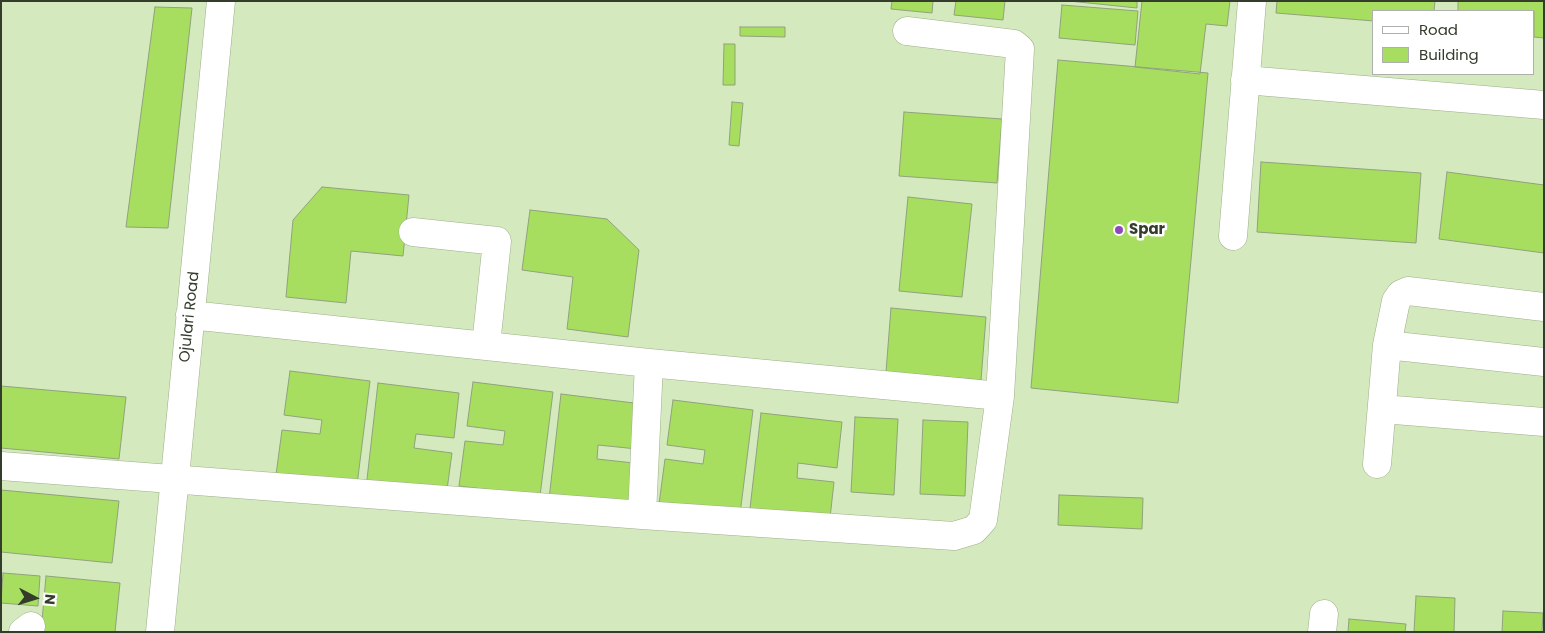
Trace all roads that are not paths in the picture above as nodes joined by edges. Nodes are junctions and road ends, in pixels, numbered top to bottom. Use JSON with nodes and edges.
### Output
{"nodes":[{"id":1,"x":221,"y":1,"type":"edge"},
{"id":2,"x":1252,"y":1,"type":"edge"},
{"id":3,"x":907,"y":31,"type":"dead end"},
{"id":4,"x":1245,"y":80,"type":"junction"},
{"id":5,"x":1544,"y":105,"type":"edge"},
{"id":6,"x":412,"y":232,"type":"dead end"},
{"id":7,"x":1233,"y":236,"type":"dead end"},
{"id":8,"x":1544,"y":307,"type":"edge"},
{"id":9,"x":190,"y":315,"type":"junction"},
{"id":10,"x":486,"y":345,"type":"junction"},
{"id":11,"x":1387,"y":345,"type":"junction"},
{"id":12,"x":1544,"y":362,"type":"edge"},
{"id":13,"x":649,"y":363,"type":"junction"},
{"id":14,"x":1000,"y":396,"type":"junction"},
{"id":15,"x":1382,"y":409,"type":"junction"},
{"id":16,"x":1544,"y":422,"type":"edge"},
{"id":17,"x":1377,"y":464,"type":"dead end"},
{"id":18,"x":1,"y":466,"type":"edge"},
{"id":19,"x":174,"y":478,"type":"junction"},
{"id":20,"x":642,"y":515,"type":"junction"},
{"id":21,"x":160,"y":632,"type":"edge"}],
"edges":[{"from":1,"to":9,"type":"street","name":"Ojulari Road"},
{"from":2,"to":4,"type":"street"},
{"from":3,"to":14,"type":"street"},
{"from":4,"to":5,"type":"street"},
{"from":4,"to":7,"type":"street"},
{"from":6,"to":10,"type":"street"},
{"from":8,"to":11,"type":"street"},
{"from":9,"to":10,"type":"street"},
{"from":9,"to":19,"type":"street","name":"Ojulari Road"},
{"from":10,"to":13,"type":"street"},
{"from":11,"to":12,"type":"street"},
{"from":11,"to":15,"type":"street"},
{"from":13,"to":14,"type":"street"},
{"from":13,"to":20,"type":"street"},
{"from":14,"to":20,"type":"street"},
{"from":15,"to":16,"type":"street"},
{"from":15,"to":17,"type":"street"},
{"from":18,"to":19,"type":"street"},
{"from":19,"to":20,"type":"street"},
{"from":19,"to":21,"type":"street","name":"Ojulari Road"}]}
